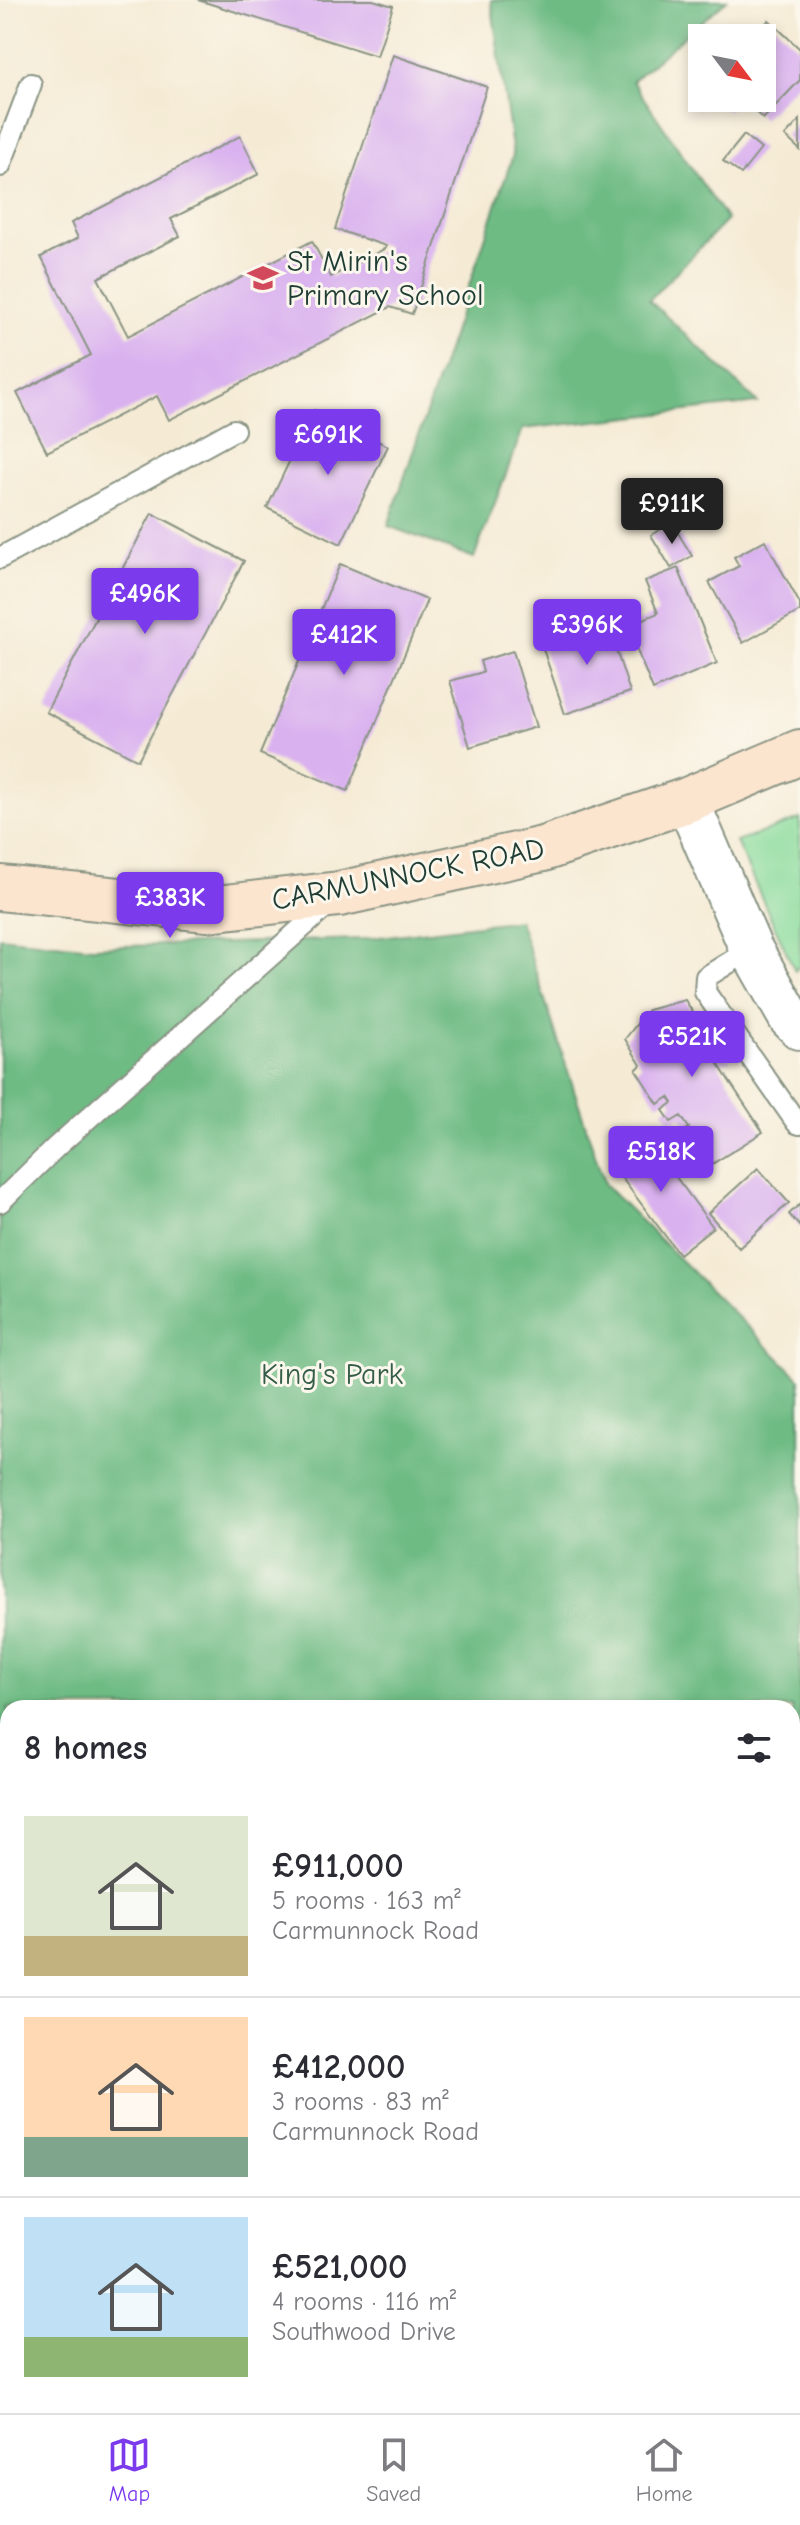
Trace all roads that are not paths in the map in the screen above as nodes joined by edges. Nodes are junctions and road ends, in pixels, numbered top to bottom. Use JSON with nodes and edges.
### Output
{"nodes":[{"id":1,"x":31,"y":84,"type":"dead end"},
{"id":2,"x":0,"y":166,"type":"edge"},
{"id":3,"x":234,"y":430,"type":"dead end"},
{"id":4,"x":0,"y":558,"type":"edge"},
{"id":5,"x":800,"y":752,"type":"edge"},
{"id":6,"x":687,"y":800,"type":"junction"},
{"id":7,"x":0,"y":888,"type":"edge"},
{"id":8,"x":339,"y":894,"type":"junction"},
{"id":9,"x":751,"y":949,"type":"junction"},
{"id":10,"x":800,"y":1028,"type":"edge"},
{"id":11,"x":800,"y":1124,"type":"edge"},
{"id":12,"x":0,"y":1202,"type":"edge"}],
"edges":[{"from":1,"to":2,"type":"lane"},
{"from":3,"to":4,"type":"lane"},
{"from":5,"to":6,"type":"main road","name":"CARMUNNOCK ROAD"},
{"from":6,"to":8,"type":"main road","name":"CARMUNNOCK ROAD"},
{"from":6,"to":9,"type":"street"},
{"from":7,"to":8,"type":"main road","name":"CARMUNNOCK ROAD"},
{"from":8,"to":12,"type":"lane"},
{"from":9,"to":10,"type":"street"},
{"from":9,"to":11,"type":"lane"}]}
